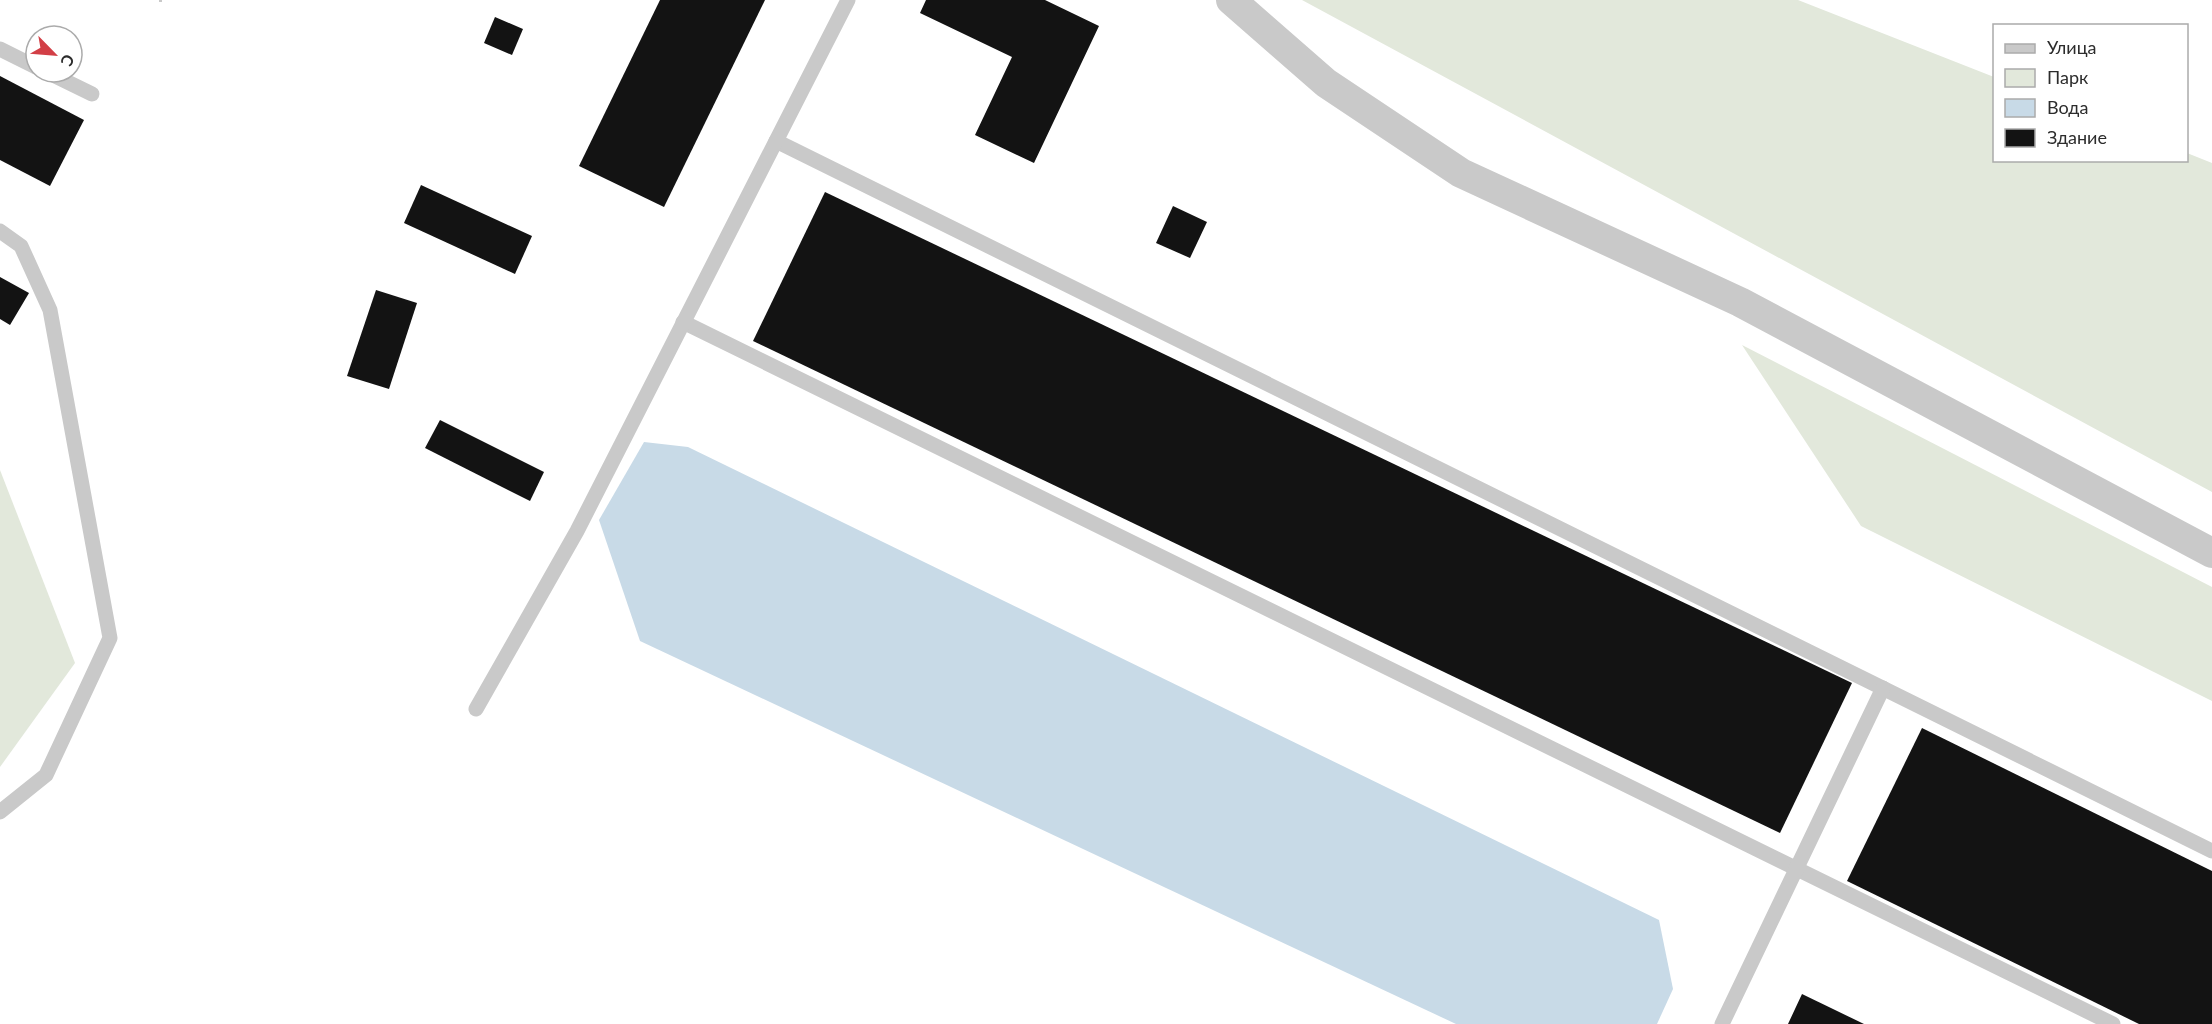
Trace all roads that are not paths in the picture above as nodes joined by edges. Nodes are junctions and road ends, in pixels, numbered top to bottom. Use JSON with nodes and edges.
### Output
{"nodes":[{"id":1,"x":848,"y":0,"type":"edge"},
{"id":2,"x":1231,"y":0,"type":"edge"},
{"id":3,"x":0,"y":49,"type":"edge"},
{"id":4,"x":24,"y":61,"type":"edge"},
{"id":5,"x":72,"y":84,"type":"edge"},
{"id":6,"x":92,"y":94,"type":"dead end"},
{"id":7,"x":776,"y":141,"type":"junction"},
{"id":8,"x":0,"y":231,"type":"edge"},
{"id":9,"x":683,"y":322,"type":"junction"},
{"id":10,"x":2212,"y":553,"type":"edge"},
{"id":11,"x":1883,"y":688,"type":"junction"},
{"id":12,"x":476,"y":709,"type":"dead end"},
{"id":13,"x":0,"y":812,"type":"edge"},
{"id":14,"x":2212,"y":851,"type":"edge"},
{"id":15,"x":1796,"y":868,"type":"junction"},
{"id":16,"x":1722,"y":1024,"type":"edge"},
{"id":17,"x":2113,"y":1024,"type":"edge"}],
"edges":[{"from":1,"to":7,"type":"lane"},
{"from":2,"to":10,"type":"street"},
{"from":3,"to":4,"type":"lane"},
{"from":5,"to":6,"type":"lane"},
{"from":7,"to":9,"type":"lane"},
{"from":7,"to":11,"type":"lane"},
{"from":8,"to":13,"type":"lane"},
{"from":9,"to":12,"type":"lane"},
{"from":9,"to":15,"type":"lane"},
{"from":11,"to":14,"type":"lane"},
{"from":11,"to":15,"type":"lane"},
{"from":15,"to":16,"type":"lane"},
{"from":15,"to":17,"type":"lane"}]}
